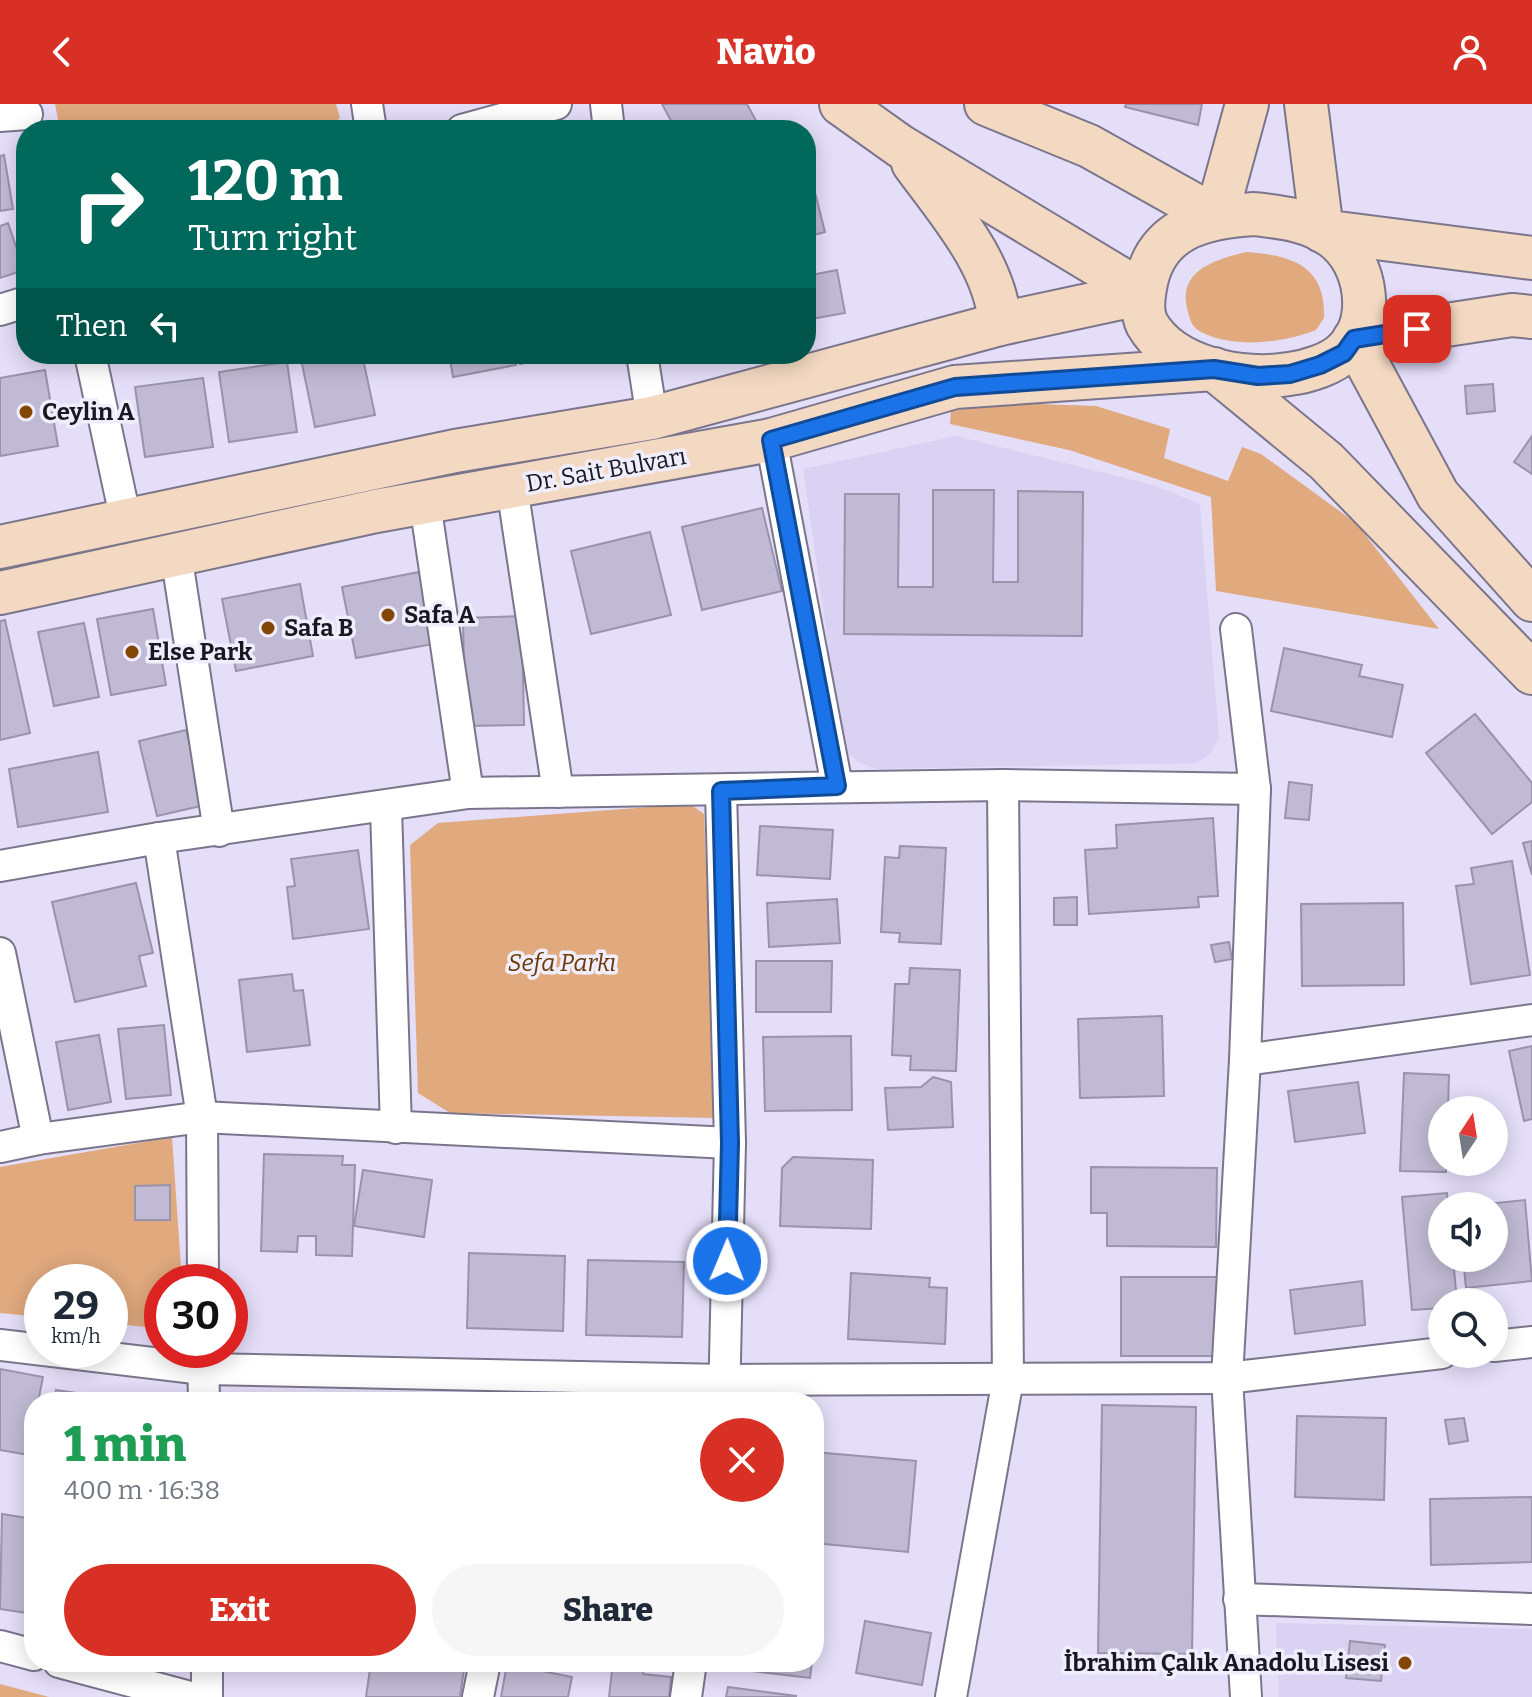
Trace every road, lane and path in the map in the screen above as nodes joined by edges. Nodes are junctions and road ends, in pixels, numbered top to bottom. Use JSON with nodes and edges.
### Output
{"nodes":[{"id":1,"x":556,"y":104,"type":"edge"},
{"id":2,"x":841,"y":104,"type":"edge"},
{"id":3,"x":986,"y":104,"type":"edge"},
{"id":4,"x":1247,"y":104,"type":"edge"},
{"id":5,"x":1306,"y":104,"type":"edge"},
{"id":6,"x":498,"y":120,"type":"edge"},
{"id":7,"x":900,"y":146,"type":"junction"},
{"id":8,"x":1216,"y":217,"type":"junction"},
{"id":9,"x":1322,"y":231,"type":"junction"},
{"id":10,"x":1532,"y":258,"type":"edge"},
{"id":11,"x":1144,"y":293,"type":"junction"},
{"id":12,"x":1532,"y":317,"type":"edge"},
{"id":13,"x":1000,"y":324,"type":"junction"},
{"id":14,"x":1354,"y":339,"type":"junction"},
{"id":15,"x":92,"y":364,"type":"edge"},
{"id":16,"x":644,"y":364,"type":"edge"},
{"id":17,"x":1214,"y":369,"type":"junction"},
{"id":18,"x":652,"y":418,"type":"junction"},
{"id":19,"x":771,"y":440,"type":"junction"},
{"id":20,"x":512,"y":487,"type":"junction"},
{"id":21,"x":425,"y":503,"type":"junction"},
{"id":22,"x":126,"y":521,"type":"junction"},
{"id":23,"x":0,"y":547,"type":"edge"},
{"id":24,"x":176,"y":554,"type":"junction"},
{"id":25,"x":0,"y":593,"type":"edge"},
{"id":26,"x":1532,"y":600,"type":"edge"},
{"id":27,"x":1236,"y":629,"type":"dead end"},
{"id":28,"x":1532,"y":673,"type":"edge"},
{"id":29,"x":1003,"y":785,"type":"junction"},
{"id":30,"x":837,"y":786,"type":"junction"},
{"id":31,"x":1255,"y":789,"type":"junction"},
{"id":32,"x":721,"y":791,"type":"junction"},
{"id":33,"x":558,"y":792,"type":"junction"},
{"id":34,"x":468,"y":793,"type":"junction"},
{"id":35,"x":386,"y":808,"type":"junction"},
{"id":36,"x":219,"y":831,"type":"junction"},
{"id":37,"x":159,"y":838,"type":"junction"},
{"id":38,"x":0,"y":866,"type":"edge"},
{"id":39,"x":0,"y":953,"type":"edge"},
{"id":40,"x":1532,"y":1020,"type":"edge"},
{"id":41,"x":1245,"y":1060,"type":"junction"},
{"id":42,"x":202,"y":1117,"type":"junction"},
{"id":43,"x":396,"y":1128,"type":"junction"},
{"id":44,"x":38,"y":1139,"type":"junction"},
{"id":45,"x":730,"y":1143,"type":"junction"},
{"id":46,"x":0,"y":1147,"type":"edge"},
{"id":47,"x":203,"y":1264,"type":"edge"},
{"id":48,"x":1532,"y":1342,"type":"edge"},
{"id":49,"x":0,"y":1345,"type":"edge"},
{"id":50,"x":1508,"y":1345,"type":"edge"},
{"id":51,"x":144,"y":1355,"type":"edge"},
{"id":52,"x":1428,"y":1355,"type":"edge"},
{"id":53,"x":248,"y":1362,"type":"edge"},
{"id":54,"x":203,"y":1368,"type":"edge"},
{"id":55,"x":1227,"y":1378,"type":"junction"},
{"id":56,"x":1008,"y":1379,"type":"junction"},
{"id":57,"x":724,"y":1391,"type":"edge"},
{"id":58,"x":204,"y":1392,"type":"edge"},
{"id":59,"x":1239,"y":1599,"type":"junction"},
{"id":60,"x":1532,"y":1609,"type":"edge"},
{"id":61,"x":0,"y":1646,"type":"edge"},
{"id":62,"x":24,"y":1652,"type":"edge"},
{"id":63,"x":96,"y":1672,"type":"edge"},
{"id":64,"x":207,"y":1672,"type":"edge"},
{"id":65,"x":483,"y":1672,"type":"edge"},
{"id":66,"x":690,"y":1672,"type":"edge"},
{"id":67,"x":190,"y":1697,"type":"edge"},
{"id":68,"x":207,"y":1697,"type":"edge"},
{"id":69,"x":478,"y":1697,"type":"edge"},
{"id":70,"x":686,"y":1697,"type":"edge"},
{"id":71,"x":951,"y":1697,"type":"edge"},
{"id":72,"x":1246,"y":1697,"type":"edge"}],
"edges":[{"from":1,"to":6,"type":"street"},
{"from":2,"to":7,"type":"main road"},
{"from":3,"to":8,"type":"main road"},
{"from":4,"to":8,"type":"main road"},
{"from":5,"to":9,"type":"main road"},
{"from":7,"to":11,"type":"main road"},
{"from":7,"to":13,"type":"main road"},
{"from":8,"to":9,"type":"main road"},
{"from":8,"to":11,"type":"main road"},
{"from":9,"to":10,"type":"main road"},
{"from":9,"to":14,"type":"main road"},
{"from":11,"to":13,"type":"main road","name":"Dr. Sait Bulvarı"},
{"from":11,"to":17,"type":"main road"},
{"from":12,"to":14,"type":"main road"},
{"from":13,"to":18,"type":"main road","name":"Dr. Sait Bulvarı"},
{"from":14,"to":17,"type":"main road"},
{"from":14,"to":26,"type":"main road"},
{"from":15,"to":22,"type":"street"},
{"from":16,"to":18,"type":"street"},
{"from":17,"to":19,"type":"main road","name":"Dr. Sait Bulvarı"},
{"from":17,"to":28,"type":"main road"},
{"from":18,"to":22,"type":"main road","name":"Dr. Sait Bulvarı"},
{"from":19,"to":20,"type":"main road","name":"Dr. Sait Bulvarı"},
{"from":19,"to":30,"type":"street"},
{"from":20,"to":21,"type":"main road","name":"Dr. Sait Bulvarı"},
{"from":20,"to":33,"type":"street"},
{"from":21,"to":24,"type":"main road","name":"Dr. Sait Bulvarı"},
{"from":21,"to":34,"type":"street"},
{"from":22,"to":23,"type":"main road","name":"Dr. Sait Bulvarı"},
{"from":24,"to":25,"type":"main road","name":"Dr. Sait Bulvarı"},
{"from":24,"to":36,"type":"street"},
{"from":27,"to":31,"type":"street"},
{"from":29,"to":30,"type":"street"},
{"from":29,"to":31,"type":"street"},
{"from":29,"to":56,"type":"street"},
{"from":30,"to":32,"type":"street"},
{"from":31,"to":41,"type":"street"},
{"from":32,"to":33,"type":"street"},
{"from":32,"to":45,"type":"street"},
{"from":33,"to":34,"type":"street"},
{"from":34,"to":35,"type":"street"},
{"from":35,"to":36,"type":"street"},
{"from":35,"to":43,"type":"street"},
{"from":36,"to":37,"type":"street"},
{"from":37,"to":38,"type":"street"},
{"from":37,"to":42,"type":"street"},
{"from":39,"to":44,"type":"street"},
{"from":40,"to":41,"type":"street"},
{"from":41,"to":55,"type":"street"},
{"from":42,"to":43,"type":"street"},
{"from":42,"to":44,"type":"street"},
{"from":42,"to":47,"type":"street"},
{"from":43,"to":45,"type":"street"},
{"from":44,"to":46,"type":"street"},
{"from":45,"to":57,"type":"street"},
{"from":48,"to":50,"type":"street"},
{"from":49,"to":51,"type":"street"},
{"from":52,"to":55,"type":"street"},
{"from":53,"to":57,"type":"street"},
{"from":54,"to":58,"type":"street"},
{"from":55,"to":56,"type":"street"},
{"from":55,"to":59,"type":"street"},
{"from":56,"to":57,"type":"street"},
{"from":56,"to":71,"type":"street"},
{"from":59,"to":60,"type":"street"},
{"from":59,"to":72,"type":"street"},
{"from":61,"to":62,"type":"street"},
{"from":63,"to":67,"type":"street"},
{"from":64,"to":68,"type":"street"},
{"from":65,"to":69,"type":"street"},
{"from":66,"to":70,"type":"street"}]}
